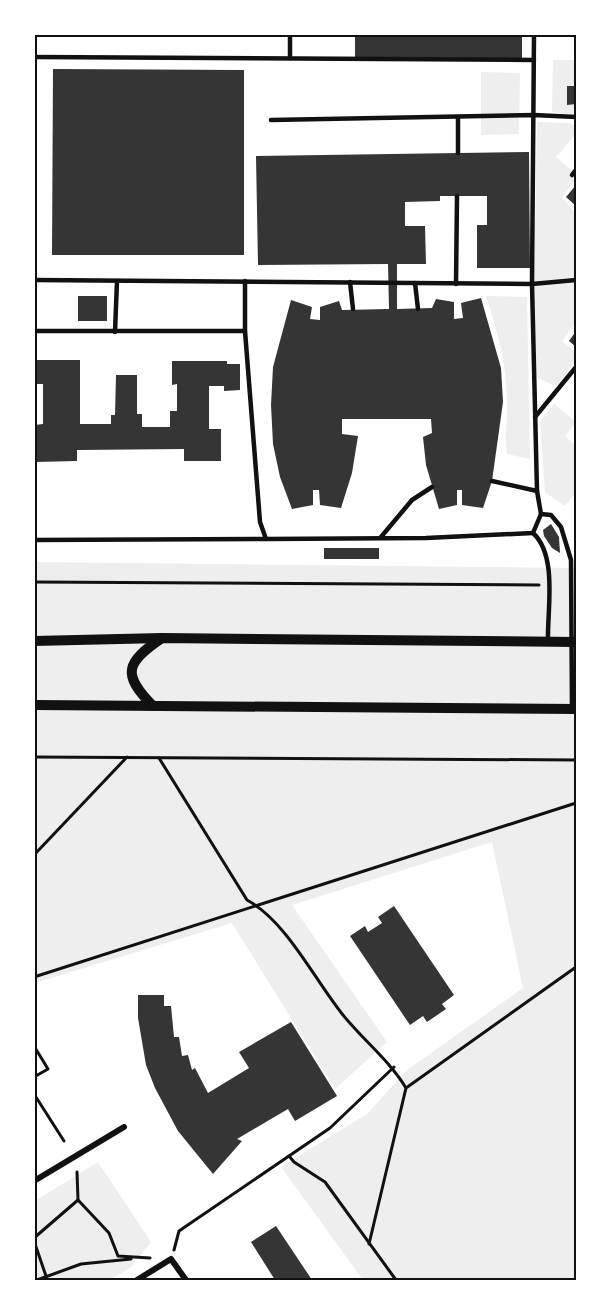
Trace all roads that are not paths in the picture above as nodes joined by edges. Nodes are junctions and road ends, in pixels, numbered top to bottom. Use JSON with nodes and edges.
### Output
{"nodes":[{"id":1,"x":290,"y":34,"type":"edge"},
{"id":2,"x":534,"y":34,"type":"edge"},
{"id":3,"x":34,"y":57,"type":"edge"},
{"id":4,"x":290,"y":58,"type":"junction"},
{"id":5,"x":534,"y":60,"type":"junction"},
{"id":6,"x":534,"y":115,"type":"junction"},
{"id":7,"x":458,"y":117,"type":"junction"},
{"id":8,"x":576,"y":117,"type":"edge"},
{"id":9,"x":271,"y":120,"type":"dead end"},
{"id":10,"x":458,"y":153,"type":"dead end"},
{"id":11,"x":576,"y":170,"type":"edge"},
{"id":12,"x":572,"y":175,"type":"dead end"},
{"id":13,"x":457,"y":196,"type":"dead end"},
{"id":14,"x":34,"y":280,"type":"edge"},
{"id":15,"x":117,"y":280,"type":"junction"},
{"id":16,"x":576,"y":280,"type":"edge"},
{"id":17,"x":245,"y":281,"type":"junction"},
{"id":18,"x":350,"y":282,"type":"junction"},
{"id":19,"x":415,"y":283,"type":"junction"},
{"id":20,"x":456,"y":284,"type":"junction"},
{"id":21,"x":532,"y":284,"type":"junction"},
{"id":22,"x":353,"y":309,"type":"dead end"},
{"id":23,"x":418,"y":309,"type":"dead end"},
{"id":24,"x":35,"y":331,"type":"edge"},
{"id":25,"x":245,"y":331,"type":"junction"},
{"id":26,"x":115,"y":332,"type":"junction"},
{"id":27,"x":576,"y":367,"type":"edge"},
{"id":28,"x":535,"y":417,"type":"junction"},
{"id":29,"x":492,"y":481,"type":"dead end"},
{"id":30,"x":432,"y":487,"type":"dead end"},
{"id":31,"x":537,"y":491,"type":"junction"},
{"id":32,"x":540,"y":514,"type":"junction"},
{"id":33,"x":533,"y":533,"type":"junction"},
{"id":34,"x":381,"y":538,"type":"junction"},
{"id":35,"x":266,"y":539,"type":"junction"},
{"id":36,"x":34,"y":540,"type":"edge"},
{"id":37,"x":162,"y":638,"type":"junction"},
{"id":38,"x":34,"y":640,"type":"edge"},
{"id":39,"x":548,"y":642,"type":"junction"},
{"id":40,"x":574,"y":642,"type":"edge"},
{"id":41,"x":34,"y":705,"type":"edge"},
{"id":42,"x":153,"y":706,"type":"junction"},
{"id":43,"x":574,"y":709,"type":"edge"},
{"id":44,"x":124,"y":1127,"type":"dead end"},
{"id":45,"x":34,"y":1181,"type":"edge"},
{"id":46,"x":137,"y":1281,"type":"edge"},
{"id":47,"x":186,"y":1281,"type":"edge"}],
"edges":[{"from":1,"to":4,"type":"lane"},
{"from":2,"to":5,"type":"lane"},
{"from":3,"to":4,"type":"lane"},
{"from":4,"to":5,"type":"lane"},
{"from":5,"to":6,"type":"lane"},
{"from":6,"to":7,"type":"lane"},
{"from":6,"to":8,"type":"lane"},
{"from":6,"to":21,"type":"lane"},
{"from":7,"to":9,"type":"lane"},
{"from":7,"to":10,"type":"lane"},
{"from":11,"to":12,"type":"lane"},
{"from":13,"to":20,"type":"lane"},
{"from":14,"to":15,"type":"lane"},
{"from":15,"to":17,"type":"lane"},
{"from":15,"to":26,"type":"lane"},
{"from":16,"to":21,"type":"lane"},
{"from":17,"to":18,"type":"lane"},
{"from":17,"to":25,"type":"lane"},
{"from":18,"to":19,"type":"lane"},
{"from":18,"to":22,"type":"lane"},
{"from":19,"to":20,"type":"lane"},
{"from":19,"to":23,"type":"lane"},
{"from":20,"to":21,"type":"lane"},
{"from":21,"to":28,"type":"lane"},
{"from":24,"to":26,"type":"lane"},
{"from":25,"to":26,"type":"lane"},
{"from":25,"to":35,"type":"lane"},
{"from":27,"to":28,"type":"lane"},
{"from":28,"to":31,"type":"lane"},
{"from":29,"to":31,"type":"lane"},
{"from":30,"to":34,"type":"lane"},
{"from":31,"to":32,"type":"lane"},
{"from":32,"to":33,"type":"lane"},
{"from":32,"to":40,"type":"lane"},
{"from":33,"to":34,"type":"lane"},
{"from":33,"to":39,"type":"lane"},
{"from":34,"to":35,"type":"lane"},
{"from":35,"to":36,"type":"lane"},
{"from":37,"to":38,"type":"street"},
{"from":37,"to":39,"type":"street"},
{"from":37,"to":42,"type":"street"},
{"from":39,"to":40,"type":"street"},
{"from":40,"to":43,"type":"lane"},
{"from":41,"to":42,"type":"street"},
{"from":42,"to":43,"type":"street"},
{"from":44,"to":45,"type":"street"},
{"from":46,"to":47,"type":"street"}]}
